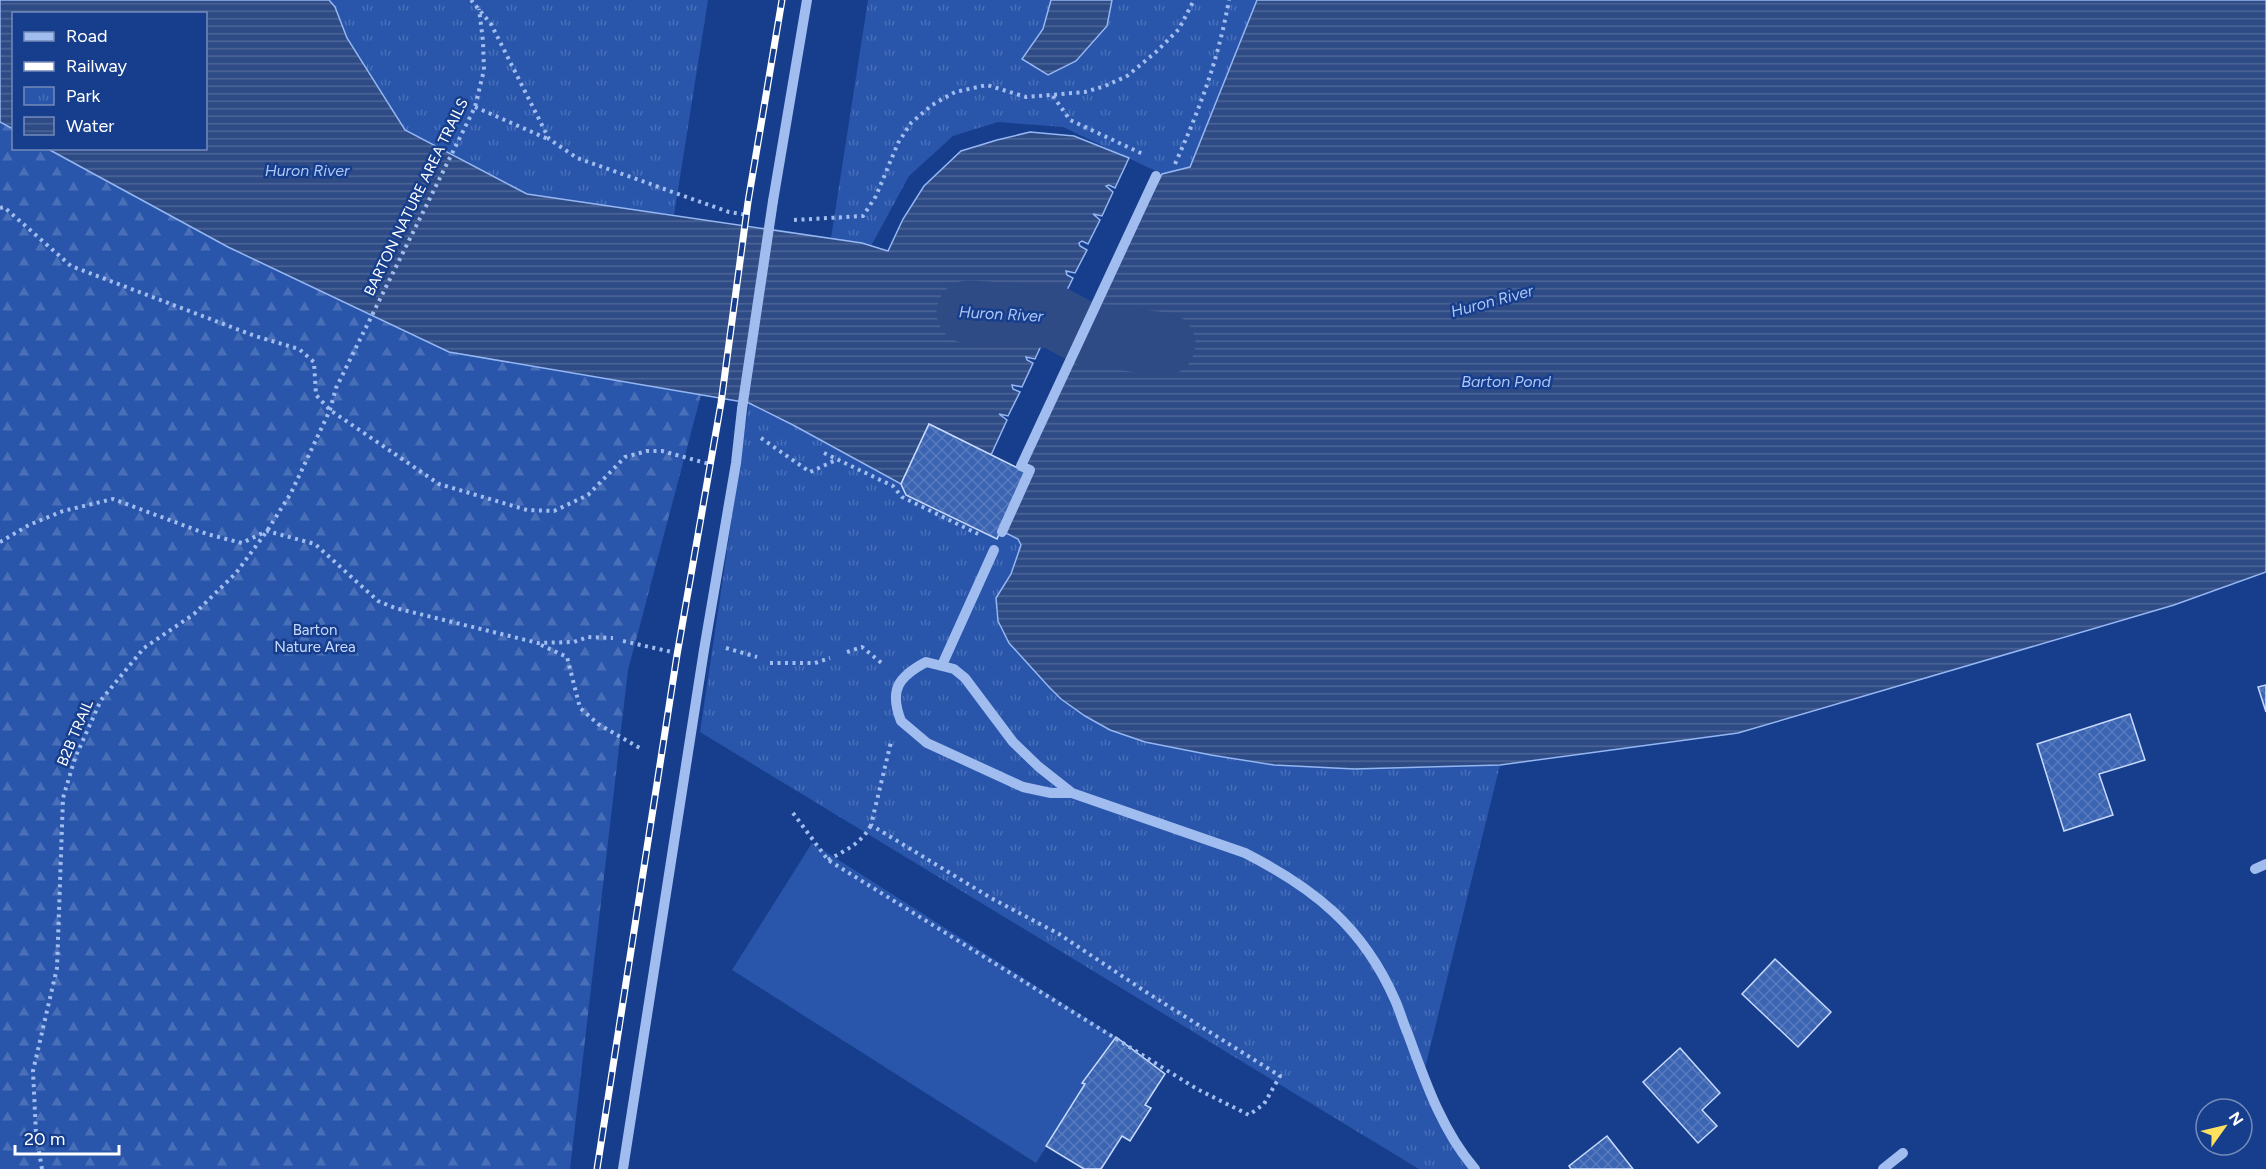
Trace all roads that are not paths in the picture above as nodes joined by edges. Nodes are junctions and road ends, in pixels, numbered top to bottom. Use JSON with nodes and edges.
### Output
{"nodes":[{"id":1,"x":807,"y":0,"type":"edge"},
{"id":2,"x":1156,"y":176,"type":"dead end"},
{"id":3,"x":1002,"y":532,"type":"dead end"},
{"id":4,"x":994,"y":550,"type":"dead end"},
{"id":5,"x":942,"y":665,"type":"junction"},
{"id":6,"x":1072,"y":793,"type":"junction"},
{"id":7,"x":2266,"y":864,"type":"edge"},
{"id":8,"x":2255,"y":868,"type":"dead end"},
{"id":9,"x":1903,"y":1153,"type":"dead end"},
{"id":10,"x":623,"y":1169,"type":"edge"},
{"id":11,"x":1475,"y":1169,"type":"edge"},
{"id":12,"x":1883,"y":1169,"type":"edge"}],
"edges":[{"from":1,"to":10,"type":"street","bridge":true},
{"from":2,"to":3,"type":"street"},
{"from":4,"to":5,"type":"street"},
{"from":5,"to":6,"type":"street"},
{"from":5,"to":6,"type":"street"},
{"from":6,"to":11,"type":"street"},
{"from":7,"to":8,"type":"street"},
{"from":9,"to":12,"type":"street"}]}
